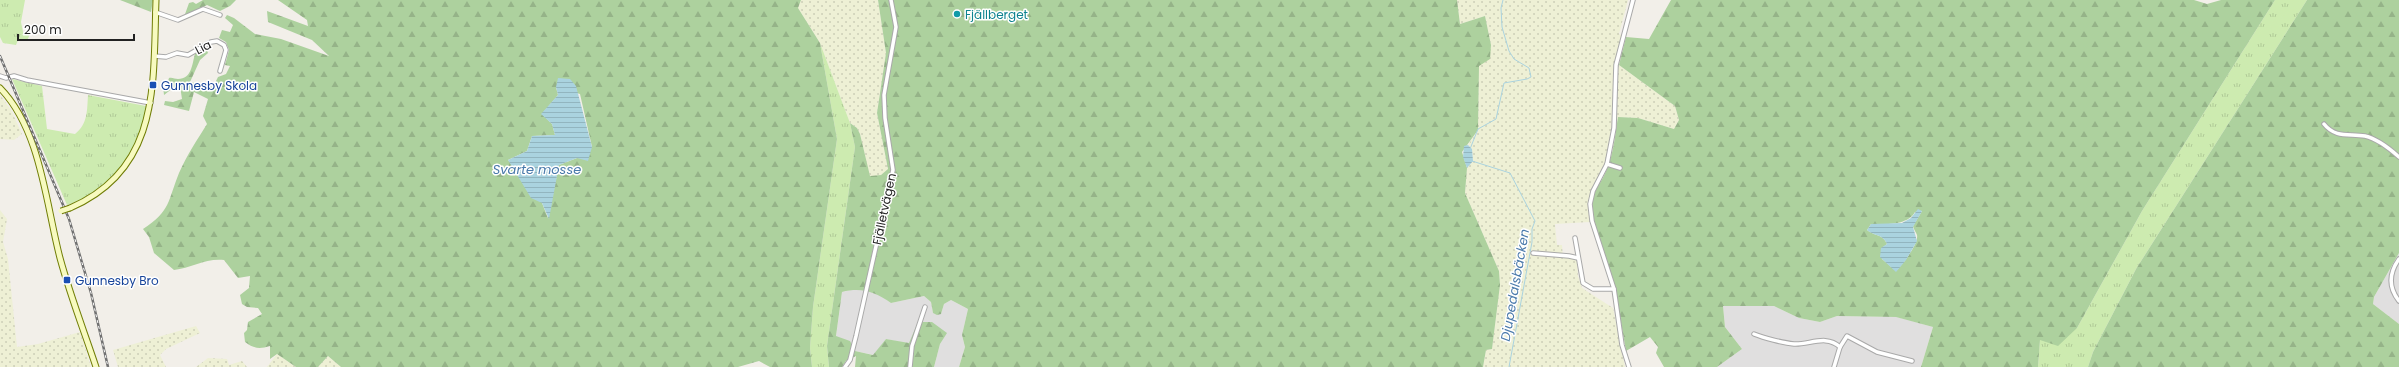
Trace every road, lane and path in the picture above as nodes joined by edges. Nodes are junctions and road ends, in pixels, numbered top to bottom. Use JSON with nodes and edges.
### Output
{"nodes":[{"id":1,"x":156,"y":0,"type":"edge"},
{"id":2,"x":891,"y":0,"type":"edge"},
{"id":3,"x":1633,"y":0,"type":"edge"},
{"id":4,"x":155,"y":12,"type":"junction"},
{"id":5,"x":220,"y":15,"type":"dead end"},
{"id":6,"x":154,"y":56,"type":"junction"},
{"id":7,"x":220,"y":71,"type":"dead end"},
{"id":8,"x":0,"y":76,"type":"edge"},
{"id":9,"x":0,"y":88,"type":"edge"},
{"id":10,"x":151,"y":103,"type":"junction"},
{"id":11,"x":2324,"y":124,"type":"dead end"},
{"id":12,"x":2399,"y":157,"type":"edge"},
{"id":13,"x":1607,"y":164,"type":"junction"},
{"id":14,"x":1620,"y":168,"type":"dead end"},
{"id":15,"x":51,"y":214,"type":"junction"},
{"id":16,"x":1575,"y":238,"type":"dead end"},
{"id":17,"x":1533,"y":254,"type":"dead end"},
{"id":18,"x":1578,"y":258,"type":"junction"},
{"id":19,"x":2399,"y":259,"type":"edge"},
{"id":20,"x":1614,"y":289,"type":"junction"},
{"id":21,"x":2399,"y":301,"type":"edge"},
{"id":22,"x":925,"y":307,"type":"dead end"},
{"id":23,"x":1754,"y":334,"type":"dead end"},
{"id":24,"x":1840,"y":347,"type":"junction"},
{"id":25,"x":1912,"y":361,"type":"dead end"},
{"id":26,"x":96,"y":367,"type":"edge"},
{"id":27,"x":845,"y":367,"type":"edge"},
{"id":28,"x":910,"y":367,"type":"edge"},
{"id":29,"x":1629,"y":367,"type":"edge"},
{"id":30,"x":1834,"y":367,"type":"edge"}],
"edges":[{"from":1,"to":4,"type":"main road"},
{"from":2,"to":27,"type":"street","name":"Fjälletvägen"},
{"from":3,"to":13,"type":"street"},
{"from":4,"to":5,"type":"street"},
{"from":4,"to":6,"type":"main road"},
{"from":6,"to":7,"type":"street","name":"Lia"},
{"from":6,"to":10,"type":"main road"},
{"from":8,"to":10,"type":"street"},
{"from":9,"to":15,"type":"main road"},
{"from":10,"to":15,"type":"main road","bridge":true},
{"from":11,"to":12,"type":"street"},
{"from":13,"to":14,"type":"street"},
{"from":13,"to":20,"type":"street"},
{"from":15,"to":26,"type":"main road"},
{"from":16,"to":18,"type":"street"},
{"from":17,"to":18,"type":"street"},
{"from":18,"to":20,"type":"street"},
{"from":19,"to":21,"type":"street"},
{"from":20,"to":29,"type":"street"},
{"from":22,"to":28,"type":"street"},
{"from":23,"to":24,"type":"street"},
{"from":24,"to":25,"type":"street"},
{"from":24,"to":30,"type":"street"}]}
